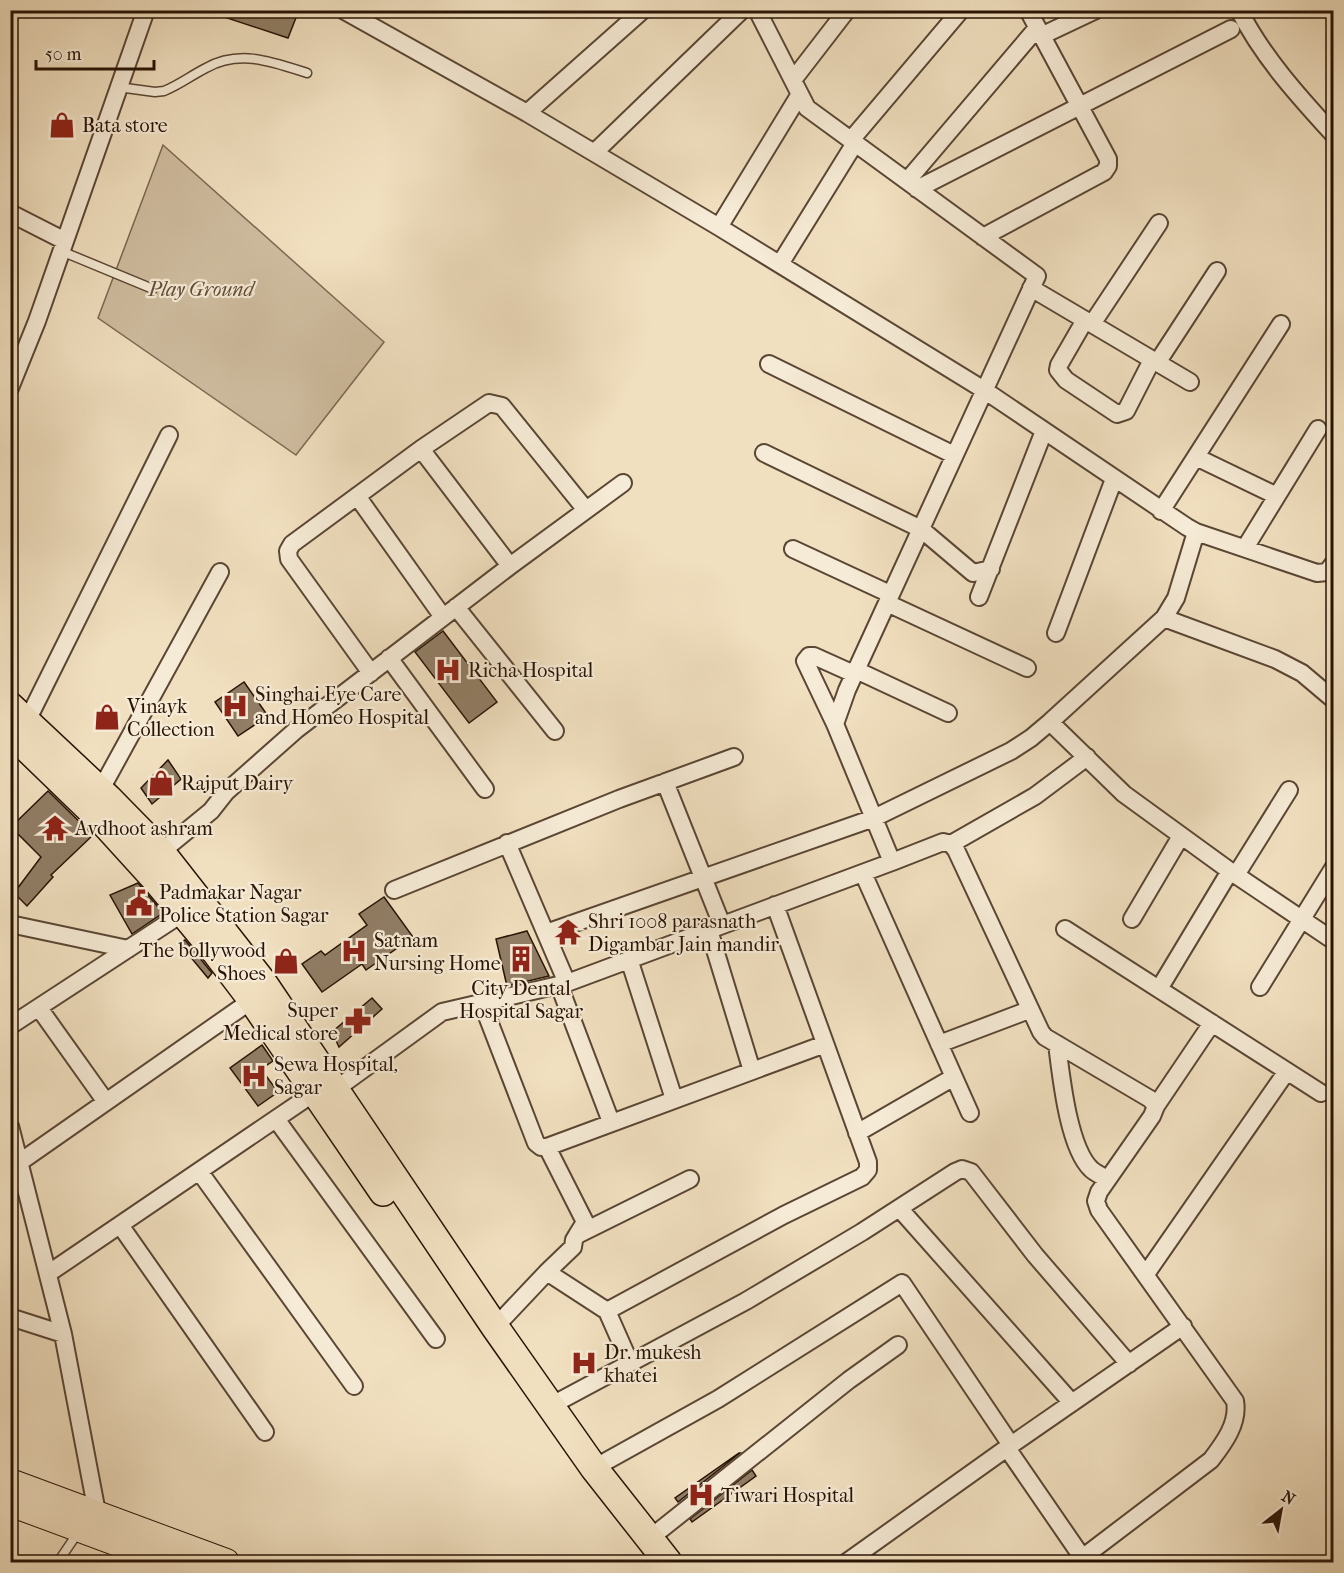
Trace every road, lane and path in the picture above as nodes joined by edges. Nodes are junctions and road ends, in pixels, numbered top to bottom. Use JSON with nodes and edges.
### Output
{"nodes":[{"id":1,"x":146,"y":10,"type":"edge"},
{"id":2,"x":343,"y":10,"type":"edge"},
{"id":3,"x":644,"y":10,"type":"edge"},
{"id":4,"x":742,"y":10,"type":"edge"},
{"id":5,"x":757,"y":10,"type":"edge"},
{"id":6,"x":847,"y":10,"type":"edge"},
{"id":7,"x":962,"y":10,"type":"edge"},
{"id":8,"x":1028,"y":10,"type":"edge"},
{"id":9,"x":1096,"y":10,"type":"edge"},
{"id":10,"x":1239,"y":10,"type":"edge"},
{"id":11,"x":1231,"y":29,"type":"dead end"},
{"id":12,"x":1039,"y":32,"type":"junction"},
{"id":13,"x":307,"y":73,"type":"dead end"},
{"id":14,"x":118,"y":87,"type":"junction"},
{"id":15,"x":796,"y":87,"type":"junction"},
{"id":16,"x":1078,"y":106,"type":"junction"},
{"id":17,"x":527,"y":113,"type":"junction"},
{"id":18,"x":1334,"y":135,"type":"edge"},
{"id":19,"x":853,"y":142,"type":"junction"},
{"id":20,"x":595,"y":152,"type":"junction"},
{"id":21,"x":912,"y":185,"type":"junction"},
{"id":22,"x":10,"y":213,"type":"edge"},
{"id":23,"x":1159,"y":223,"type":"dead end"},
{"id":24,"x":719,"y":227,"type":"junction"},
{"id":25,"x":983,"y":237,"type":"junction"},
{"id":26,"x":63,"y":246,"type":"junction"},
{"id":27,"x":780,"y":264,"type":"junction"},
{"id":28,"x":1217,"y":271,"type":"dead end"},
{"id":29,"x":1031,"y":288,"type":"junction"},
{"id":30,"x":153,"y":289,"type":"dead end"},
{"id":31,"x":1088,"y":322,"type":"junction"},
{"id":32,"x":1281,"y":324,"type":"dead end"},
{"id":33,"x":1155,"y":362,"type":"junction"},
{"id":34,"x":769,"y":364,"type":"dead end"},
{"id":35,"x":1190,"y":382,"type":"dead end"},
{"id":36,"x":10,"y":388,"type":"edge"},
{"id":37,"x":984,"y":390,"type":"junction"},
{"id":38,"x":1318,"y":429,"type":"dead end"},
{"id":39,"x":1044,"y":431,"type":"junction"},
{"id":40,"x":169,"y":435,"type":"dead end"},
{"id":41,"x":421,"y":448,"type":"junction"},
{"id":42,"x":764,"y":453,"type":"dead end"},
{"id":43,"x":954,"y":455,"type":"junction"},
{"id":44,"x":1196,"y":457,"type":"junction"},
{"id":45,"x":1114,"y":479,"type":"junction"},
{"id":46,"x":623,"y":483,"type":"dead end"},
{"id":47,"x":357,"y":496,"type":"junction"},
{"id":48,"x":1277,"y":496,"type":"junction"},
{"id":49,"x":586,"y":510,"type":"junction"},
{"id":50,"x":1161,"y":511,"type":"junction"},
{"id":51,"x":921,"y":529,"type":"junction"},
{"id":52,"x":1196,"y":532,"type":"junction"},
{"id":53,"x":1245,"y":548,"type":"junction"},
{"id":54,"x":792,"y":549,"type":"dead end"},
{"id":55,"x":1334,"y":564,"type":"edge"},
{"id":56,"x":510,"y":566,"type":"junction"},
{"id":57,"x":991,"y":568,"type":"junction"},
{"id":58,"x":220,"y":573,"type":"dead end"},
{"id":59,"x":979,"y":597,"type":"dead end"},
{"id":60,"x":889,"y":599,"type":"junction"},
{"id":61,"x":450,"y":612,"type":"junction"},
{"id":62,"x":1164,"y":618,"type":"junction"},
{"id":63,"x":1056,"y":633,"type":"dead end"},
{"id":64,"x":389,"y":658,"type":"junction"},
{"id":65,"x":1027,"y":668,"type":"dead end"},
{"id":66,"x":855,"y":672,"type":"junction"},
{"id":67,"x":371,"y":673,"type":"junction"},
{"id":68,"x":1334,"y":700,"type":"edge"},
{"id":69,"x":948,"y":714,"type":"dead end"},
{"id":70,"x":16,"y":720,"type":"edge"},
{"id":71,"x":1050,"y":722,"type":"junction"},
{"id":72,"x":835,"y":724,"type":"junction"},
{"id":73,"x":555,"y":731,"type":"dead end"},
{"id":74,"x":734,"y":757,"type":"dead end"},
{"id":75,"x":1087,"y":758,"type":"junction"},
{"id":76,"x":665,"y":782,"type":"junction"},
{"id":77,"x":485,"y":789,"type":"dead end"},
{"id":78,"x":1289,"y":790,"type":"dead end"},
{"id":79,"x":100,"y":791,"type":"junction"},
{"id":80,"x":874,"y":818,"type":"junction"},
{"id":81,"x":1181,"y":836,"type":"junction"},
{"id":82,"x":507,"y":843,"type":"junction"},
{"id":83,"x":951,"y":844,"type":"junction"},
{"id":84,"x":161,"y":852,"type":"junction"},
{"id":85,"x":892,"y":862,"type":"junction"},
{"id":86,"x":1334,"y":867,"type":"edge"},
{"id":87,"x":863,"y":873,"type":"junction"},
{"id":88,"x":1233,"y":873,"type":"junction"},
{"id":89,"x":703,"y":878,"type":"junction"},
{"id":90,"x":394,"y":890,"type":"dead end"},
{"id":91,"x":775,"y":905,"type":"junction"},
{"id":92,"x":183,"y":913,"type":"junction"},
{"id":93,"x":1132,"y":919,"type":"dead end"},
{"id":94,"x":1302,"y":920,"type":"junction"},
{"id":95,"x":10,"y":924,"type":"edge"},
{"id":96,"x":715,"y":927,"type":"junction"},
{"id":97,"x":1065,"y":929,"type":"dead end"},
{"id":98,"x":546,"y":933,"type":"junction"},
{"id":99,"x":1334,"y":940,"type":"edge"},
{"id":100,"x":128,"y":949,"type":"junction"},
{"id":101,"x":629,"y":959,"type":"junction"},
{"id":102,"x":563,"y":984,"type":"junction"},
{"id":103,"x":1260,"y":987,"type":"dead end"},
{"id":104,"x":1159,"y":989,"type":"junction"},
{"id":105,"x":252,"y":1000,"type":"junction"},
{"id":106,"x":482,"y":1003,"type":"junction"},
{"id":107,"x":39,"y":1008,"type":"junction"},
{"id":108,"x":1029,"y":1010,"type":"junction"},
{"id":109,"x":1212,"y":1023,"type":"junction"},
{"id":110,"x":10,"y":1026,"type":"edge"},
{"id":111,"x":825,"y":1044,"type":"junction"},
{"id":112,"x":939,"y":1044,"type":"junction"},
{"id":113,"x":1057,"y":1044,"type":"junction"},
{"id":114,"x":752,"y":1071,"type":"junction"},
{"id":115,"x":1287,"y":1071,"type":"junction"},
{"id":116,"x":954,"y":1077,"type":"junction"},
{"id":117,"x":325,"y":1091,"type":"junction"},
{"id":118,"x":1321,"y":1093,"type":"dead end"},
{"id":119,"x":674,"y":1099,"type":"junction"},
{"id":120,"x":106,"y":1102,"type":"junction"},
{"id":121,"x":1156,"y":1106,"type":"junction"},
{"id":122,"x":970,"y":1113,"type":"dead end"},
{"id":123,"x":276,"y":1119,"type":"junction"},
{"id":124,"x":611,"y":1122,"type":"junction"},
{"id":125,"x":10,"y":1126,"type":"edge"},
{"id":126,"x":857,"y":1133,"type":"junction"},
{"id":127,"x":547,"y":1147,"type":"junction"},
{"id":128,"x":16,"y":1156,"type":"edge"},
{"id":129,"x":199,"y":1171,"type":"junction"},
{"id":130,"x":690,"y":1179,"type":"dead end"},
{"id":131,"x":1107,"y":1179,"type":"junction"},
{"id":132,"x":899,"y":1208,"type":"junction"},
{"id":133,"x":120,"y":1225,"type":"junction"},
{"id":134,"x":577,"y":1234,"type":"junction"},
{"id":135,"x":547,"y":1272,"type":"junction"},
{"id":136,"x":49,"y":1273,"type":"junction"},
{"id":137,"x":1146,"y":1274,"type":"junction"},
{"id":138,"x":607,"y":1311,"type":"junction"},
{"id":139,"x":10,"y":1317,"type":"edge"},
{"id":140,"x":1183,"y":1326,"type":"junction"},
{"id":141,"x":495,"y":1327,"type":"junction"},
{"id":142,"x":63,"y":1334,"type":"junction"},
{"id":143,"x":436,"y":1339,"type":"dead end"},
{"id":144,"x":898,"y":1346,"type":"dead end"},
{"id":145,"x":630,"y":1363,"type":"junction"},
{"id":146,"x":1128,"y":1364,"type":"junction"},
{"id":147,"x":354,"y":1386,"type":"dead end"},
{"id":148,"x":1072,"y":1403,"type":"junction"},
{"id":149,"x":552,"y":1405,"type":"junction"},
{"id":150,"x":265,"y":1432,"type":"dead end"},
{"id":151,"x":1009,"y":1446,"type":"junction"},
{"id":152,"x":594,"y":1468,"type":"junction"},
{"id":153,"x":10,"y":1482,"type":"edge"},
{"id":154,"x":10,"y":1503,"type":"edge"},
{"id":155,"x":93,"y":1527,"type":"junction"},
{"id":156,"x":650,"y":1551,"type":"edge"},
{"id":157,"x":1084,"y":1561,"type":"edge"},
{"id":158,"x":58,"y":1563,"type":"edge"},
{"id":159,"x":169,"y":1563,"type":"edge"},
{"id":160,"x":225,"y":1563,"type":"edge"},
{"id":161,"x":668,"y":1563,"type":"edge"},
{"id":162,"x":847,"y":1563,"type":"edge"}],
"edges":[{"from":1,"to":14,"type":"street"},
{"from":2,"to":17,"type":"street"},
{"from":3,"to":17,"type":"street"},
{"from":4,"to":20,"type":"street"},
{"from":5,"to":15,"type":"street"},
{"from":6,"to":15,"type":"street"},
{"from":7,"to":19,"type":"street"},
{"from":8,"to":12,"type":"street"},
{"from":9,"to":12,"type":"street"},
{"from":10,"to":18,"type":"street"},
{"from":11,"to":16,"type":"street"},
{"from":12,"to":16,"type":"street"},
{"from":12,"to":21,"type":"street"},
{"from":13,"to":14,"type":"lane"},
{"from":14,"to":26,"type":"street"},
{"from":15,"to":19,"type":"street"},
{"from":15,"to":24,"type":"street"},
{"from":16,"to":21,"type":"street"},
{"from":16,"to":25,"type":"street"},
{"from":17,"to":20,"type":"street"},
{"from":19,"to":21,"type":"street"},
{"from":19,"to":27,"type":"street"},
{"from":20,"to":24,"type":"street"},
{"from":21,"to":25,"type":"street"},
{"from":22,"to":26,"type":"street"},
{"from":23,"to":31,"type":"street"},
{"from":24,"to":27,"type":"street"},
{"from":25,"to":29,"type":"street"},
{"from":26,"to":30,"type":"lane"},
{"from":26,"to":36,"type":"street"},
{"from":27,"to":37,"type":"street"},
{"from":28,"to":33,"type":"street"},
{"from":29,"to":31,"type":"street"},
{"from":29,"to":37,"type":"street"},
{"from":31,"to":33,"type":"street"},
{"from":31,"to":33,"type":"street"},
{"from":32,"to":44,"type":"street"},
{"from":33,"to":35,"type":"street"},
{"from":34,"to":43,"type":"street"},
{"from":37,"to":39,"type":"street"},
{"from":37,"to":43,"type":"street"},
{"from":38,"to":48,"type":"street"},
{"from":39,"to":45,"type":"street"},
{"from":39,"to":57,"type":"street"},
{"from":40,"to":70,"type":"street"},
{"from":41,"to":47,"type":"street"},
{"from":41,"to":49,"type":"street"},
{"from":41,"to":56,"type":"street"},
{"from":42,"to":51,"type":"street"},
{"from":43,"to":51,"type":"street"},
{"from":44,"to":48,"type":"street"},
{"from":44,"to":50,"type":"street"},
{"from":45,"to":50,"type":"street"},
{"from":45,"to":63,"type":"street"},
{"from":46,"to":49,"type":"street"},
{"from":47,"to":61,"type":"street"},
{"from":47,"to":67,"type":"street"},
{"from":48,"to":53,"type":"street"},
{"from":49,"to":56,"type":"street"},
{"from":50,"to":52,"type":"street"},
{"from":51,"to":57,"type":"street"},
{"from":51,"to":60,"type":"street"},
{"from":52,"to":53,"type":"street"},
{"from":52,"to":62,"type":"street"},
{"from":53,"to":55,"type":"street"},
{"from":54,"to":60,"type":"street"},
{"from":56,"to":61,"type":"street"},
{"from":57,"to":59,"type":"street"},
{"from":58,"to":79,"type":"street"},
{"from":60,"to":65,"type":"street"},
{"from":60,"to":66,"type":"street"},
{"from":61,"to":64,"type":"street"},
{"from":61,"to":73,"type":"street"},
{"from":62,"to":68,"type":"street"},
{"from":62,"to":71,"type":"street"},
{"from":64,"to":67,"type":"street"},
{"from":64,"to":77,"type":"street"},
{"from":66,"to":69,"type":"street"},
{"from":66,"to":72,"type":"street"},
{"from":66,"to":72,"type":"street"},
{"from":67,"to":84,"type":"street"},
{"from":70,"to":79,"type":"highway"},
{"from":70,"to":92,"type":"highway"},
{"from":71,"to":75,"type":"street"},
{"from":71,"to":80,"type":"street"},
{"from":72,"to":80,"type":"street"},
{"from":74,"to":76,"type":"street"},
{"from":75,"to":81,"type":"street"},
{"from":75,"to":83,"type":"street"},
{"from":76,"to":82,"type":"street"},
{"from":76,"to":89,"type":"street"},
{"from":78,"to":88,"type":"street"},
{"from":79,"to":84,"type":"highway"},
{"from":80,"to":85,"type":"street"},
{"from":80,"to":89,"type":"street"},
{"from":81,"to":88,"type":"street"},
{"from":81,"to":93,"type":"street"},
{"from":82,"to":90,"type":"street"},
{"from":82,"to":98,"type":"street"},
{"from":83,"to":85,"type":"street"},
{"from":83,"to":108,"type":"street"},
{"from":84,"to":117,"type":"highway"},
{"from":85,"to":87,"type":"street"},
{"from":86,"to":94,"type":"street"},
{"from":87,"to":91,"type":"street"},
{"from":87,"to":112,"type":"street"},
{"from":88,"to":94,"type":"street"},
{"from":88,"to":104,"type":"street"},
{"from":89,"to":96,"type":"street"},
{"from":89,"to":98,"type":"street"},
{"from":91,"to":96,"type":"street"},
{"from":91,"to":111,"type":"street"},
{"from":92,"to":100,"type":"street"},
{"from":92,"to":105,"type":"highway"},
{"from":94,"to":99,"type":"street"},
{"from":94,"to":103,"type":"street"},
{"from":95,"to":100,"type":"street"},
{"from":96,"to":101,"type":"street"},
{"from":96,"to":114,"type":"street"},
{"from":97,"to":104,"type":"street"},
{"from":98,"to":102,"type":"street"},
{"from":100,"to":107,"type":"street"},
{"from":101,"to":102,"type":"street"},
{"from":101,"to":119,"type":"street"},
{"from":102,"to":106,"type":"street"},
{"from":102,"to":124,"type":"street"},
{"from":104,"to":109,"type":"street"},
{"from":105,"to":117,"type":"highway"},
{"from":105,"to":120,"type":"street"},
{"from":106,"to":117,"type":"street"},
{"from":106,"to":127,"type":"street"},
{"from":107,"to":110,"type":"street"},
{"from":107,"to":120,"type":"street"},
{"from":108,"to":112,"type":"street"},
{"from":108,"to":113,"type":"street"},
{"from":109,"to":115,"type":"street"},
{"from":109,"to":121,"type":"street"},
{"from":111,"to":114,"type":"street"},
{"from":111,"to":126,"type":"street"},
{"from":112,"to":116,"type":"street"},
{"from":113,"to":121,"type":"street"},
{"from":113,"to":131,"type":"street"},
{"from":114,"to":119,"type":"street"},
{"from":115,"to":118,"type":"street"},
{"from":115,"to":137,"type":"street"},
{"from":116,"to":122,"type":"street"},
{"from":116,"to":126,"type":"street"},
{"from":117,"to":123,"type":"street"},
{"from":117,"to":141,"type":"highway"},
{"from":117,"to":156,"type":"highway"},
{"from":119,"to":124,"type":"street"},
{"from":120,"to":128,"type":"street"},
{"from":121,"to":131,"type":"street"},
{"from":123,"to":129,"type":"street"},
{"from":123,"to":143,"type":"street"},
{"from":124,"to":127,"type":"street"},
{"from":125,"to":128,"type":"street"},
{"from":126,"to":138,"type":"street"},
{"from":127,"to":134,"type":"street"},
{"from":128,"to":136,"type":"street"},
{"from":129,"to":133,"type":"street"},
{"from":129,"to":147,"type":"street"},
{"from":130,"to":134,"type":"street"},
{"from":131,"to":137,"type":"street"},
{"from":132,"to":145,"type":"street"},
{"from":132,"to":146,"type":"street"},
{"from":132,"to":148,"type":"street"},
{"from":133,"to":136,"type":"street"},
{"from":133,"to":150,"type":"street"},
{"from":134,"to":135,"type":"street"},
{"from":135,"to":138,"type":"street"},
{"from":135,"to":141,"type":"street"},
{"from":136,"to":142,"type":"street"},
{"from":137,"to":140,"type":"street"},
{"from":138,"to":145,"type":"street"},
{"from":139,"to":142,"type":"street"},
{"from":140,"to":146,"type":"street"},
{"from":140,"to":157,"type":"street"},
{"from":141,"to":149,"type":"highway"},
{"from":142,"to":155,"type":"street"},
{"from":144,"to":156,"type":"street"},
{"from":145,"to":149,"type":"street"},
{"from":146,"to":148,"type":"street"},
{"from":148,"to":151,"type":"street"},
{"from":149,"to":152,"type":"highway"},
{"from":151,"to":152,"type":"street"},
{"from":151,"to":157,"type":"street"},
{"from":151,"to":162,"type":"street"},
{"from":152,"to":156,"type":"highway"},
{"from":153,"to":155,"type":"main road"},
{"from":154,"to":155,"type":"main road"},
{"from":155,"to":158,"type":"lane"},
{"from":155,"to":159,"type":"main road"},
{"from":155,"to":160,"type":"main road"},
{"from":156,"to":161,"type":"highway"}]}
